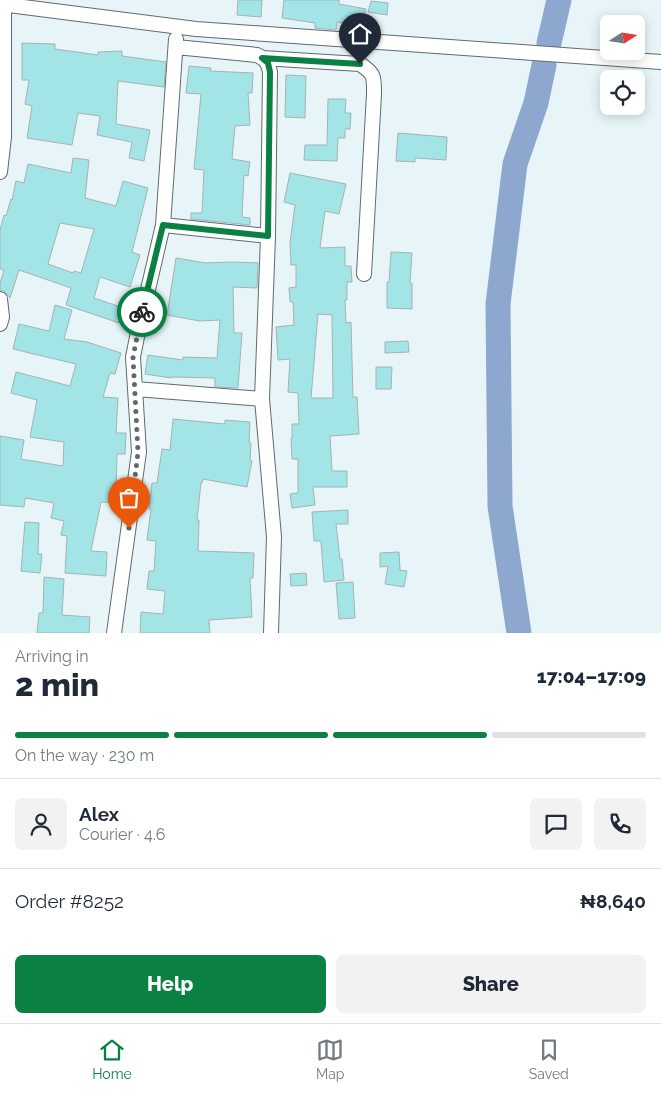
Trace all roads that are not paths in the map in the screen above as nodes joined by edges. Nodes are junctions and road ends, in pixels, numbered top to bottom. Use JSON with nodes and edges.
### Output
{"nodes":[{"id":1,"x":2,"y":4,"type":"edge"},
{"id":2,"x":176,"y":27,"type":"junction"},
{"id":3,"x":176,"y":47,"type":"junction"},
{"id":4,"x":262,"y":58,"type":"junction"},
{"id":5,"x":661,"y":62,"type":"edge"},
{"id":6,"x":0,"y":172,"type":"edge"},
{"id":7,"x":163,"y":225,"type":"junction"},
{"id":8,"x":268,"y":236,"type":"junction"},
{"id":9,"x":364,"y":274,"type":"dead end"},
{"id":10,"x":0,"y":299,"type":"edge"},
{"id":11,"x":0,"y":324,"type":"edge"},
{"id":12,"x":135,"y":388,"type":"junction"},
{"id":13,"x":262,"y":399,"type":"junction"},
{"id":14,"x":114,"y":633,"type":"edge"},
{"id":15,"x":271,"y":633,"type":"edge"}],
"edges":[{"from":1,"to":2,"type":"street"},
{"from":1,"to":6,"type":"street"},
{"from":2,"to":3,"type":"street"},
{"from":2,"to":5,"type":"street"},
{"from":3,"to":4,"type":"street"},
{"from":3,"to":7,"type":"street"},
{"from":4,"to":8,"type":"street"},
{"from":4,"to":9,"type":"street"},
{"from":7,"to":8,"type":"street"},
{"from":7,"to":12,"type":"street"},
{"from":8,"to":13,"type":"street"},
{"from":10,"to":11,"type":"street"},
{"from":12,"to":13,"type":"street"},
{"from":12,"to":14,"type":"street"},
{"from":13,"to":15,"type":"street"}]}
